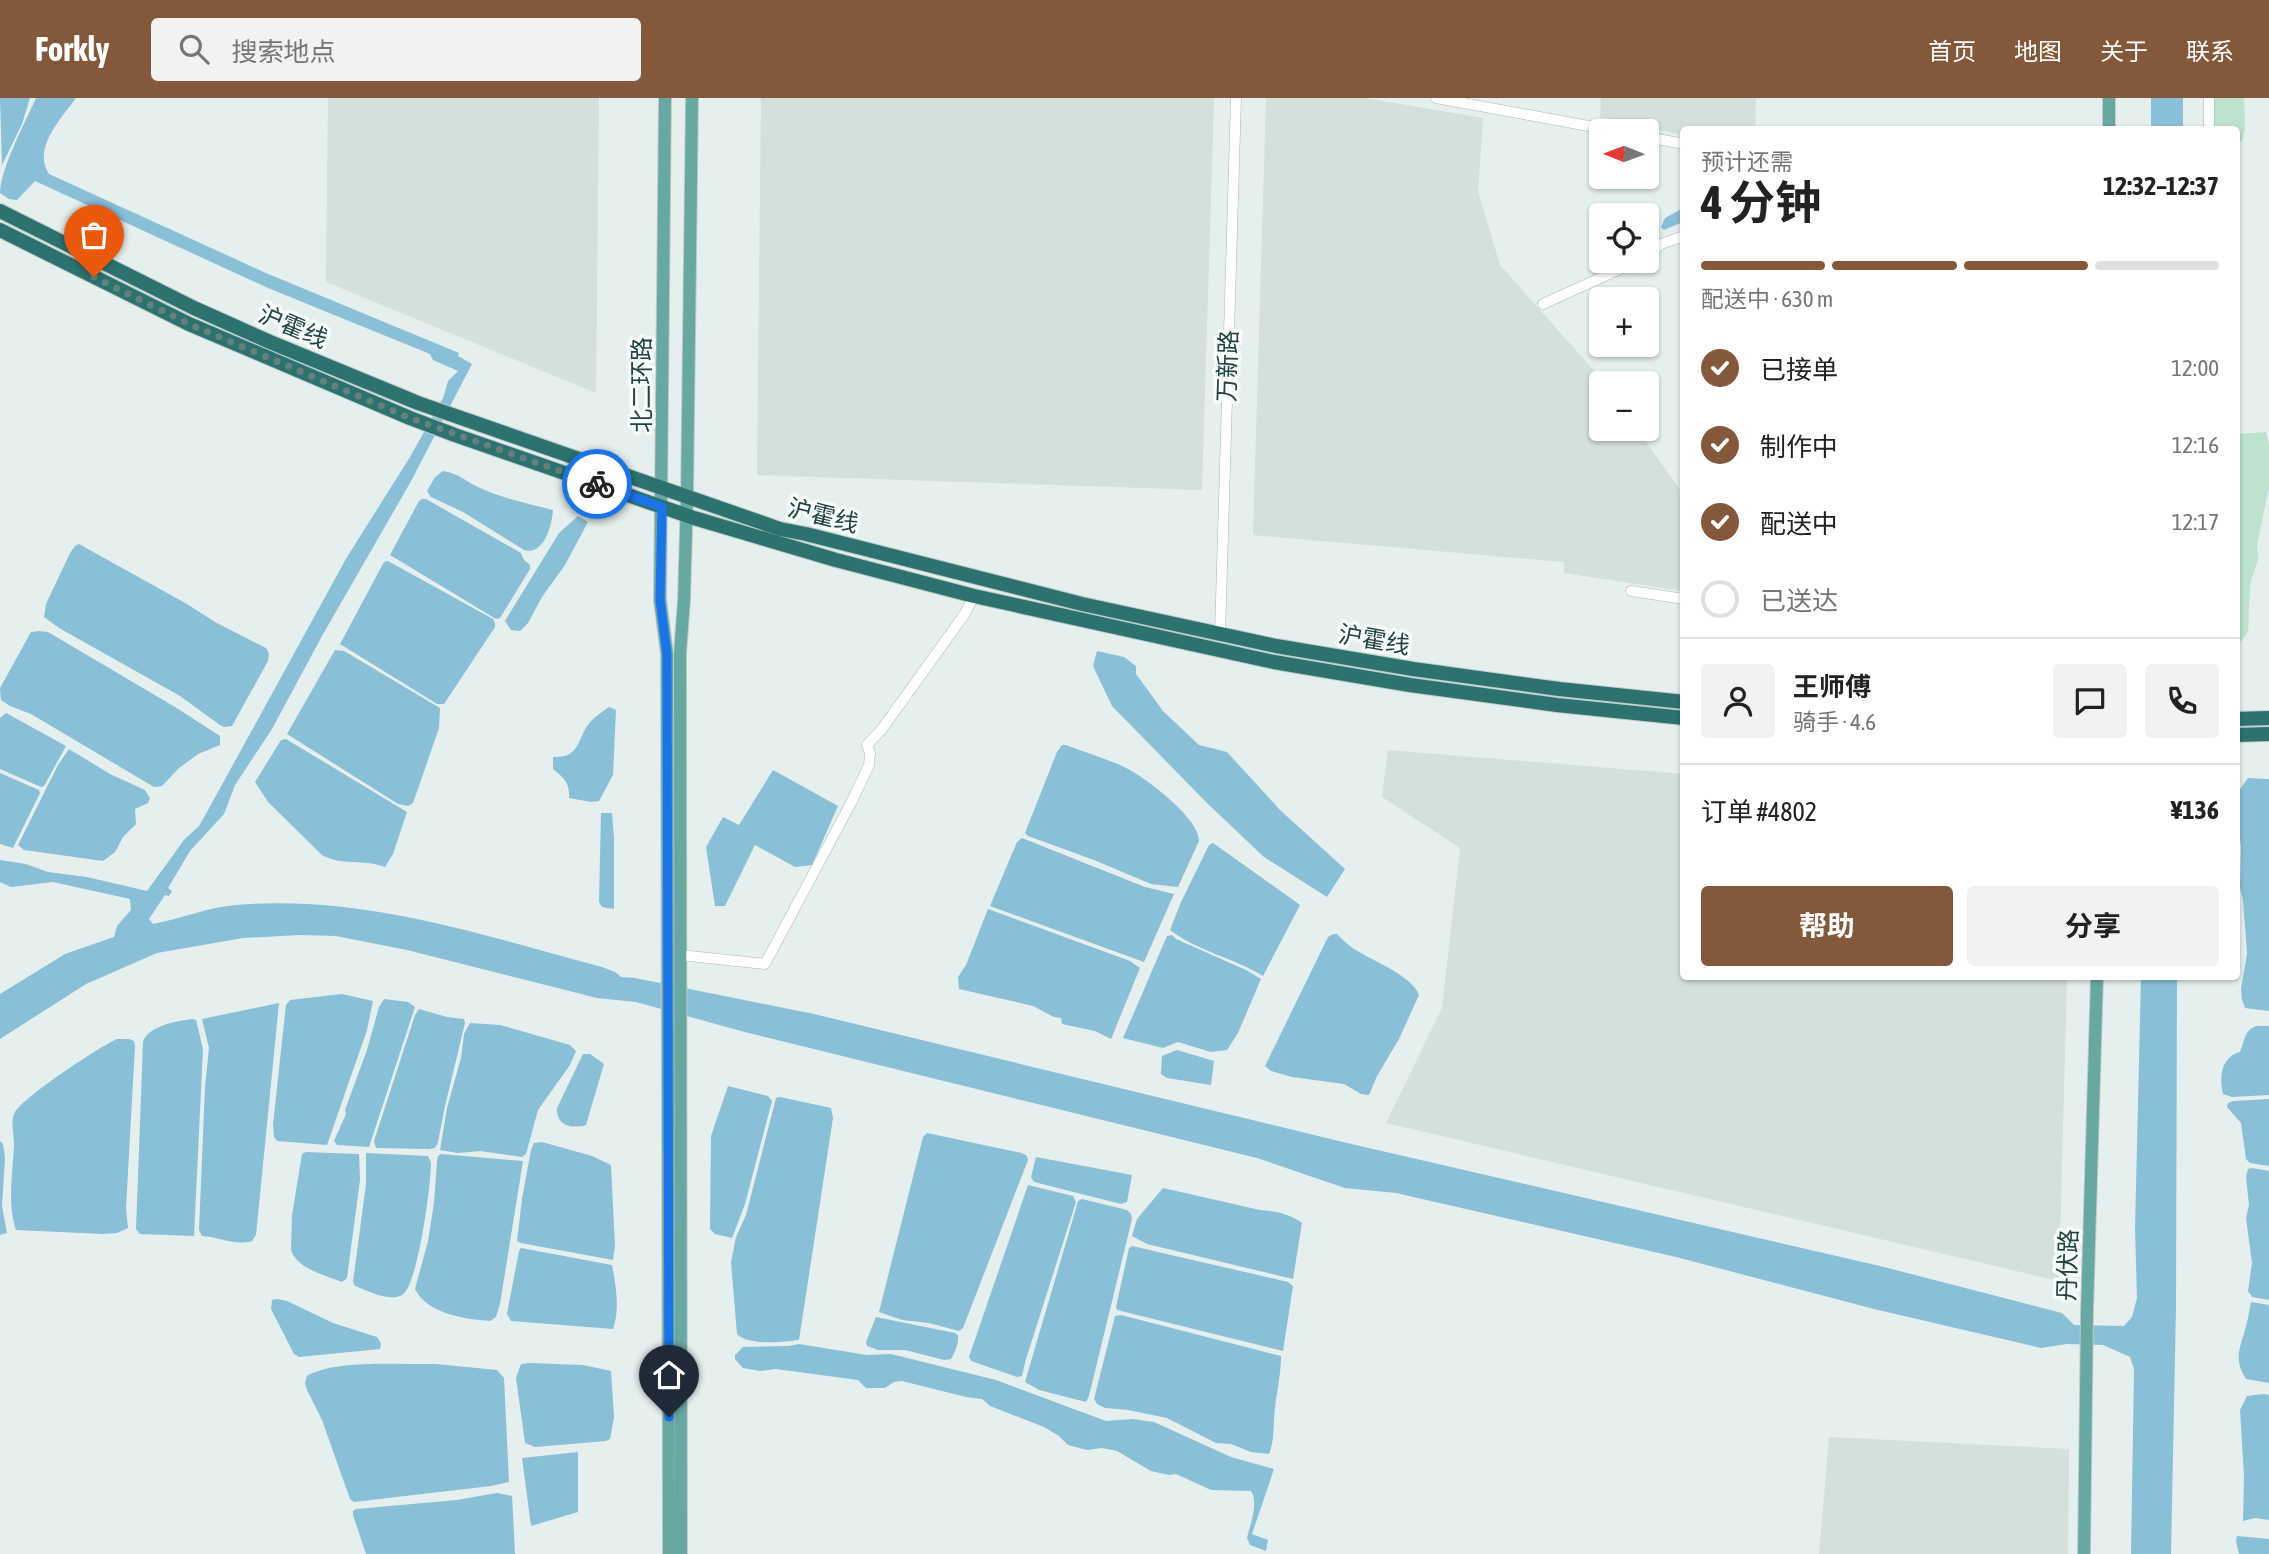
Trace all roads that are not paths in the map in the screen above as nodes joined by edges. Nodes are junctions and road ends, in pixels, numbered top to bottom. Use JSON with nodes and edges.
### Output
{"nodes":[{"id":1,"x":665,"y":98,"type":"edge"},
{"id":2,"x":692,"y":98,"type":"edge"},
{"id":3,"x":1236,"y":98,"type":"edge"},
{"id":4,"x":1436,"y":98,"type":"edge"},
{"id":5,"x":2109,"y":98,"type":"edge"},
{"id":6,"x":2209,"y":98,"type":"edge"},
{"id":7,"x":1589,"y":126,"type":"edge"},
{"id":8,"x":2109,"y":126,"type":"edge"},
{"id":9,"x":2209,"y":126,"type":"edge"},
{"id":10,"x":1659,"y":139,"type":"edge"},
{"id":11,"x":1680,"y":143,"type":"edge"},
{"id":12,"x":0,"y":211,"type":"edge"},
{"id":13,"x":0,"y":230,"type":"edge"},
{"id":14,"x":1680,"y":237,"type":"edge"},
{"id":15,"x":1659,"y":246,"type":"edge"},
{"id":16,"x":1611,"y":273,"type":"edge"},
{"id":17,"x":1542,"y":304,"type":"dead end"},
{"id":18,"x":662,"y":489,"type":"junction"},
{"id":19,"x":687,"y":497,"type":"junction"},
{"id":20,"x":662,"y":507,"type":"junction"},
{"id":21,"x":687,"y":516,"type":"junction"},
{"id":22,"x":1631,"y":591,"type":"dead end"},
{"id":23,"x":974,"y":596,"type":"junction"},
{"id":24,"x":1680,"y":598,"type":"edge"},
{"id":25,"x":1220,"y":634,"type":"junction"},
{"id":26,"x":1680,"y":702,"type":"edge"},
{"id":27,"x":1680,"y":718,"type":"edge"},
{"id":28,"x":2269,"y":718,"type":"edge"},
{"id":29,"x":2240,"y":719,"type":"edge"},
{"id":30,"x":2269,"y":734,"type":"edge"},
{"id":31,"x":2240,"y":735,"type":"edge"},
{"id":32,"x":676,"y":960,"type":"junction"},
{"id":33,"x":2097,"y":980,"type":"edge"},
{"id":34,"x":674,"y":1034,"type":"junction"},
{"id":35,"x":669,"y":1554,"type":"edge"},
{"id":36,"x":681,"y":1554,"type":"edge"},
{"id":37,"x":2084,"y":1554,"type":"edge"}],
"edges":[{"from":1,"to":18,"type":"main road","name":"北二环路"},
{"from":2,"to":19,"type":"main road","name":"北二环路"},
{"from":3,"to":25,"type":"street","name":"万新路"},
{"from":4,"to":7,"type":"street"},
{"from":5,"to":8,"type":"main road"},
{"from":6,"to":9,"type":"street"},
{"from":10,"to":11,"type":"street"},
{"from":12,"to":18,"type":"highway","name":"沪霍线"},
{"from":13,"to":20,"type":"highway","name":"沪霍线"},
{"from":14,"to":15,"type":"street"},
{"from":16,"to":17,"type":"street"},
{"from":18,"to":19,"type":"highway","name":"沪霍线"},
{"from":18,"to":20,"type":"main road","name":"北二环路"},
{"from":19,"to":21,"type":"main road","name":"北二环路"},
{"from":19,"to":25,"type":"highway","name":"沪霍线"},
{"from":20,"to":21,"type":"highway","name":"沪霍线"},
{"from":20,"to":32,"type":"main road","name":"北二环路"},
{"from":21,"to":23,"type":"highway","name":"沪霍线"},
{"from":21,"to":32,"type":"main road","name":"北二环路"},
{"from":22,"to":24,"type":"street"},
{"from":23,"to":27,"type":"highway","name":"沪霍线"},
{"from":23,"to":32,"type":"street"},
{"from":25,"to":26,"type":"highway","name":"沪霍线"},
{"from":28,"to":29,"type":"highway"},
{"from":30,"to":31,"type":"highway"},
{"from":32,"to":34,"type":"main road","name":"北二环路"},
{"from":33,"to":37,"type":"main road","name":"丹伏路"},
{"from":34,"to":35,"type":"main road","name":"北二环路"},
{"from":34,"to":36,"type":"main road","name":"北二环路"}]}
